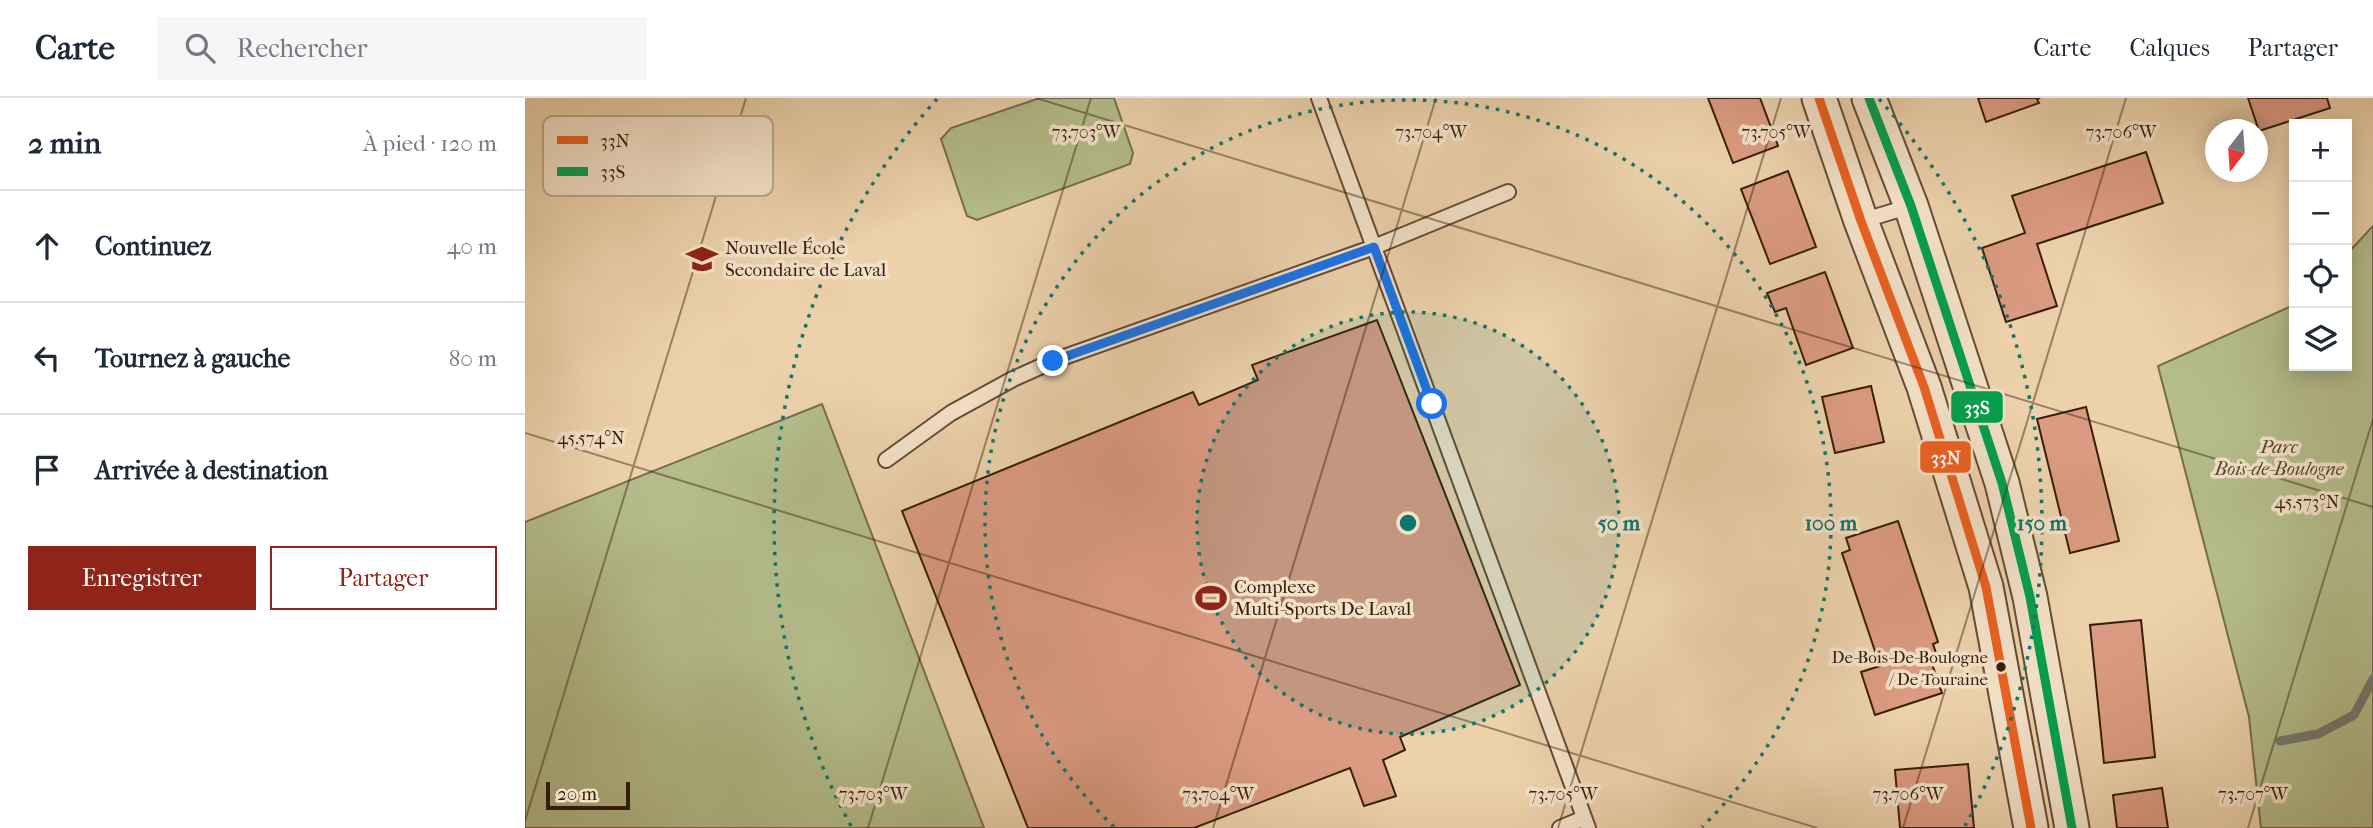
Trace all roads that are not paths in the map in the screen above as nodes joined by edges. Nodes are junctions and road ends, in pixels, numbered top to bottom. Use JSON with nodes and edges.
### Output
{"nodes":[{"id":1,"x":1319,"y":98,"type":"edge"},
{"id":2,"x":1819,"y":98,"type":"edge"},
{"id":3,"x":1869,"y":98,"type":"edge"},
{"id":4,"x":1508,"y":192,"type":"dead end"},
{"id":5,"x":1911,"y":206,"type":"junction"},
{"id":6,"x":1861,"y":220,"type":"junction"},
{"id":7,"x":1374,"y":247,"type":"junction"},
{"id":8,"x":886,"y":460,"type":"dead end"},
{"id":9,"x":1586,"y":823,"type":"edge"},
{"id":10,"x":1560,"y":828,"type":"edge"},
{"id":11,"x":2031,"y":828,"type":"edge"},
{"id":12,"x":2072,"y":828,"type":"edge"}],
"edges":[{"from":1,"to":7,"type":"lane"},
{"from":2,"to":6,"type":"street"},
{"from":3,"to":5,"type":"street"},
{"from":4,"to":7,"type":"lane"},
{"from":5,"to":6,"type":"lane"},
{"from":5,"to":12,"type":"street"},
{"from":6,"to":11,"type":"street"},
{"from":7,"to":8,"type":"lane"},
{"from":7,"to":9,"type":"lane"},
{"from":9,"to":10,"type":"lane"}]}
